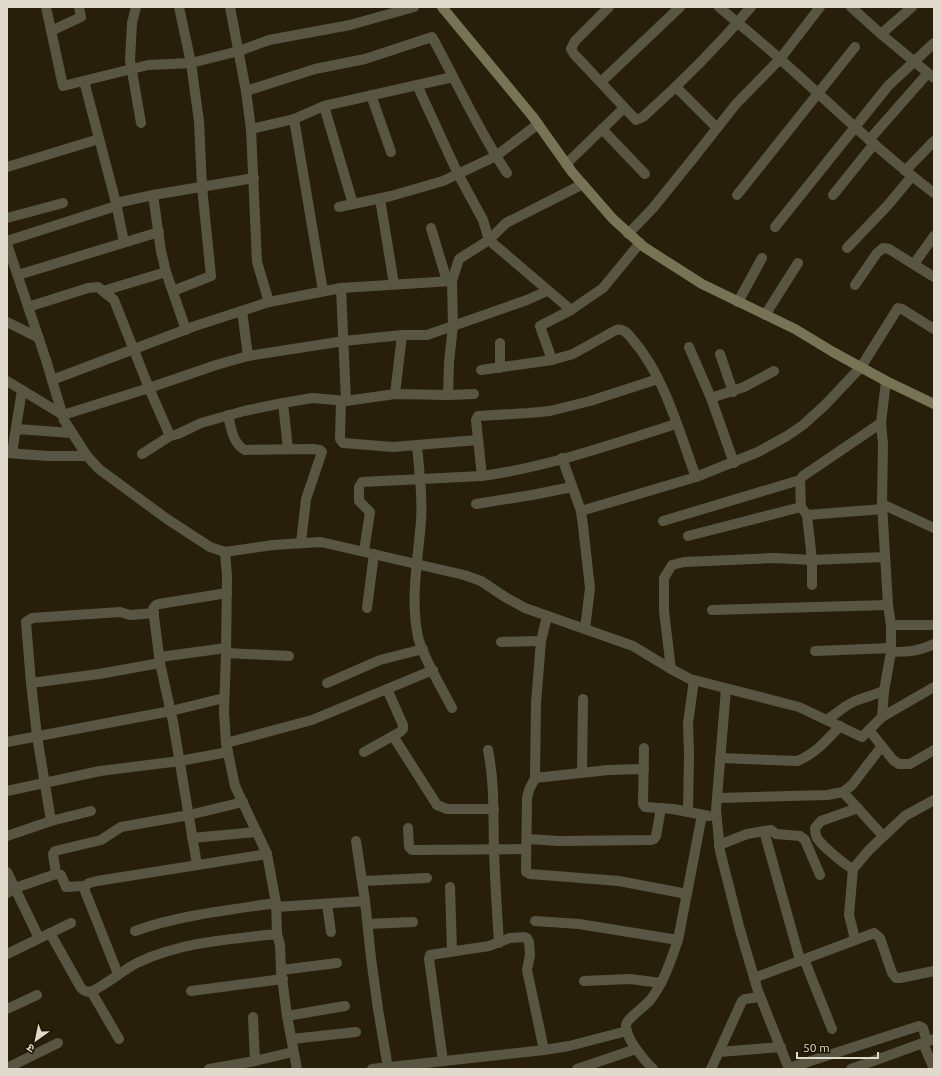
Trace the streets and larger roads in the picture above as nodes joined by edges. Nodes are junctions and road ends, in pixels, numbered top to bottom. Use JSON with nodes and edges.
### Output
{"nodes":[{"id":1,"x":46,"y":7,"type":"edge"},
{"id":2,"x":79,"y":7,"type":"edge"},
{"id":3,"x":136,"y":7,"type":"edge"},
{"id":4,"x":179,"y":7,"type":"edge"},
{"id":5,"x":230,"y":7,"type":"edge"},
{"id":6,"x":414,"y":7,"type":"edge"},
{"id":7,"x":442,"y":7,"type":"edge"},
{"id":8,"x":609,"y":7,"type":"edge"},
{"id":9,"x":680,"y":7,"type":"edge"},
{"id":10,"x":719,"y":7,"type":"edge"},
{"id":11,"x":751,"y":7,"type":"edge"},
{"id":12,"x":820,"y":7,"type":"edge"},
{"id":13,"x":851,"y":7,"type":"edge"},
{"id":14,"x":912,"y":7,"type":"edge"},
{"id":15,"x":738,"y":23,"type":"junction"},
{"id":16,"x":51,"y":31,"type":"junction"},
{"id":17,"x":881,"y":34,"type":"junction"},
{"id":18,"x":934,"y":43,"type":"edge"},
{"id":19,"x":855,"y":47,"type":"dead end"},
{"id":20,"x":239,"y":51,"type":"junction"},
{"id":21,"x":780,"y":59,"type":"junction"},
{"id":22,"x":914,"y":62,"type":"junction"},
{"id":23,"x":191,"y":63,"type":"junction"},
{"id":24,"x":131,"y":69,"type":"junction"},
{"id":25,"x":931,"y":75,"type":"edge"},
{"id":26,"x":453,"y":77,"type":"junction"},
{"id":27,"x":84,"y":81,"type":"junction"},
{"id":28,"x":601,"y":82,"type":"junction"},
{"id":29,"x":417,"y":85,"type":"junction"},
{"id":30,"x":676,"y":87,"type":"junction"},
{"id":31,"x":246,"y":91,"type":"junction"},
{"id":32,"x":818,"y":94,"type":"junction"},
{"id":33,"x":371,"y":95,"type":"junction"},
{"id":34,"x":324,"y":106,"type":"junction"},
{"id":35,"x":624,"y":108,"type":"junction"},
{"id":36,"x":294,"y":119,"type":"junction"},
{"id":37,"x":141,"y":123,"type":"dead end"},
{"id":38,"x":538,"y":124,"type":"junction"},
{"id":39,"x":854,"y":127,"type":"junction"},
{"id":40,"x":717,"y":128,"type":"junction"},
{"id":41,"x":251,"y":129,"type":"junction"},
{"id":42,"x":602,"y":129,"type":"junction"},
{"id":43,"x":99,"y":139,"type":"junction"},
{"id":44,"x":934,"y":141,"type":"edge"},
{"id":45,"x":872,"y":142,"type":"junction"},
{"id":46,"x":391,"y":152,"type":"dead end"},
{"id":47,"x":496,"y":156,"type":"junction"},
{"id":48,"x":566,"y":164,"type":"junction"},
{"id":49,"x":7,"y":167,"type":"edge"},
{"id":50,"x":507,"y":173,"type":"dead end"},
{"id":51,"x":458,"y":174,"type":"junction"},
{"id":52,"x":645,"y":174,"type":"dead end"},
{"id":53,"x":909,"y":174,"type":"junction"},
{"id":54,"x":254,"y":178,"type":"junction"},
{"id":55,"x":582,"y":184,"type":"junction"},
{"id":56,"x":202,"y":187,"type":"junction"},
{"id":57,"x":934,"y":192,"type":"edge"},
{"id":58,"x":154,"y":195,"type":"junction"},
{"id":59,"x":737,"y":195,"type":"dead end"},
{"id":60,"x":833,"y":195,"type":"dead end"},
{"id":61,"x":380,"y":199,"type":"junction"},
{"id":62,"x":63,"y":203,"type":"dead end"},
{"id":63,"x":352,"y":204,"type":"junction"},
{"id":64,"x":116,"y":205,"type":"junction"},
{"id":65,"x":339,"y":207,"type":"dead end"},
{"id":66,"x":7,"y":218,"type":"edge"},
{"id":67,"x":775,"y":227,"type":"dead end"},
{"id":68,"x":430,"y":228,"type":"dead end"},
{"id":69,"x":159,"y":232,"type":"junction"},
{"id":70,"x":628,"y":234,"type":"junction"},
{"id":71,"x":934,"y":236,"type":"edge"},
{"id":72,"x":7,"y":240,"type":"edge"},
{"id":73,"x":489,"y":240,"type":"junction"},
{"id":74,"x":124,"y":242,"type":"junction"},
{"id":75,"x":640,"y":243,"type":"junction"},
{"id":76,"x":7,"y":244,"type":"edge"},
{"id":77,"x":848,"y":248,"type":"dead end"},
{"id":78,"x":762,"y":258,"type":"dead end"},
{"id":79,"x":798,"y":263,"type":"dead end"},
{"id":80,"x":914,"y":264,"type":"junction"},
{"id":81,"x":166,"y":272,"type":"junction"},
{"id":82,"x":18,"y":275,"type":"junction"},
{"id":83,"x":934,"y":276,"type":"edge"},
{"id":84,"x":449,"y":281,"type":"junction"},
{"id":85,"x":394,"y":284,"type":"junction"},
{"id":86,"x":855,"y":285,"type":"dead end"},
{"id":87,"x":341,"y":288,"type":"junction"},
{"id":88,"x":103,"y":291,"type":"junction"},
{"id":89,"x":173,"y":291,"type":"junction"},
{"id":90,"x":323,"y":291,"type":"junction"},
{"id":91,"x":547,"y":291,"type":"junction"},
{"id":92,"x":268,"y":302,"type":"junction"},
{"id":93,"x":738,"y":302,"type":"junction"},
{"id":94,"x":28,"y":307,"type":"junction"},
{"id":95,"x":570,"y":310,"type":"junction"},
{"id":96,"x":242,"y":311,"type":"junction"},
{"id":97,"x":765,"y":315,"type":"junction"},
{"id":98,"x":7,"y":322,"type":"edge"},
{"id":99,"x":453,"y":326,"type":"junction"},
{"id":100,"x":934,"y":329,"type":"edge"},
{"id":101,"x":186,"y":330,"type":"junction"},
{"id":102,"x":402,"y":335,"type":"junction"},
{"id":103,"x":38,"y":338,"type":"junction"},
{"id":104,"x":344,"y":341,"type":"junction"},
{"id":105,"x":500,"y":343,"type":"dead end"},
{"id":106,"x":689,"y":347,"type":"dead end"},
{"id":107,"x":133,"y":349,"type":"junction"},
{"id":108,"x":720,"y":354,"type":"dead end"},
{"id":109,"x":248,"y":356,"type":"junction"},
{"id":110,"x":552,"y":360,"type":"junction"},
{"id":111,"x":861,"y":367,"type":"junction"},
{"id":112,"x":500,"y":368,"type":"junction"},
{"id":113,"x":481,"y":370,"type":"dead end"},
{"id":114,"x":774,"y":371,"type":"dead end"},
{"id":115,"x":658,"y":379,"type":"junction"},
{"id":116,"x":52,"y":380,"type":"junction"},
{"id":117,"x":886,"y":381,"type":"junction"},
{"id":118,"x":7,"y":382,"type":"edge"},
{"id":119,"x":149,"y":388,"type":"junction"},
{"id":120,"x":22,"y":390,"type":"junction"},
{"id":121,"x":733,"y":392,"type":"junction"},
{"id":122,"x":395,"y":394,"type":"junction"},
{"id":123,"x":474,"y":394,"type":"dead end"},
{"id":124,"x":448,"y":395,"type":"junction"},
{"id":125,"x":711,"y":398,"type":"junction"},
{"id":126,"x":343,"y":401,"type":"junction"},
{"id":127,"x":283,"y":402,"type":"junction"},
{"id":128,"x":934,"y":404,"type":"edge"},
{"id":129,"x":63,"y":415,"type":"junction"},
{"id":130,"x":228,"y":415,"type":"junction"},
{"id":131,"x":881,"y":423,"type":"junction"},
{"id":132,"x":676,"y":424,"type":"junction"},
{"id":133,"x":16,"y":429,"type":"junction"},
{"id":134,"x":72,"y":433,"type":"junction"},
{"id":135,"x":170,"y":436,"type":"junction"},
{"id":136,"x":478,"y":440,"type":"junction"},
{"id":137,"x":417,"y":445,"type":"junction"},
{"id":138,"x":288,"y":449,"type":"junction"},
{"id":139,"x":10,"y":453,"type":"edge"},
{"id":140,"x":142,"y":454,"type":"dead end"},
{"id":141,"x":87,"y":456,"type":"junction"},
{"id":142,"x":562,"y":458,"type":"junction"},
{"id":143,"x":734,"y":462,"type":"junction"},
{"id":144,"x":482,"y":476,"type":"junction"},
{"id":145,"x":696,"y":477,"type":"junction"},
{"id":146,"x":420,"y":480,"type":"junction"},
{"id":147,"x":800,"y":480,"type":"junction"},
{"id":148,"x":572,"y":487,"type":"junction"},
{"id":149,"x":476,"y":504,"type":"dead end"},
{"id":150,"x":882,"y":506,"type":"junction"},
{"id":151,"x":581,"y":511,"type":"junction"},
{"id":152,"x":804,"y":511,"type":"junction"},
{"id":153,"x":663,"y":521,"type":"dead end"},
{"id":154,"x":934,"y":528,"type":"edge"},
{"id":155,"x":688,"y":536,"type":"dead end"},
{"id":156,"x":301,"y":543,"type":"junction"},
{"id":157,"x":225,"y":552,"type":"junction"},
{"id":158,"x":369,"y":552,"type":"junction"},
{"id":159,"x":885,"y":557,"type":"junction"},
{"id":160,"x":812,"y":560,"type":"junction"},
{"id":161,"x":416,"y":564,"type":"junction"},
{"id":162,"x":812,"y":585,"type":"dead end"},
{"id":163,"x":227,"y":593,"type":"junction"},
{"id":164,"x":888,"y":605,"type":"junction"},
{"id":165,"x":367,"y":608,"type":"dead end"},
{"id":166,"x":712,"y":610,"type":"dead end"},
{"id":167,"x":154,"y":613,"type":"junction"},
{"id":168,"x":547,"y":616,"type":"junction"},
{"id":169,"x":891,"y":625,"type":"junction"},
{"id":170,"x":934,"y":625,"type":"edge"},
{"id":171,"x":585,"y":629,"type":"junction"},
{"id":172,"x":541,"y":641,"type":"junction"},
{"id":173,"x":501,"y":642,"type":"dead end"},
{"id":174,"x":934,"y":644,"type":"edge"},
{"id":175,"x":423,"y":649,"type":"junction"},
{"id":176,"x":226,"y":650,"type":"junction"},
{"id":177,"x":891,"y":650,"type":"junction"},
{"id":178,"x":815,"y":651,"type":"dead end"},
{"id":179,"x":289,"y":656,"type":"dead end"},
{"id":180,"x":160,"y":660,"type":"junction"},
{"id":181,"x":671,"y":669,"type":"junction"},
{"id":182,"x":433,"y":670,"type":"junction"},
{"id":183,"x":694,"y":680,"type":"junction"},
{"id":184,"x":327,"y":682,"type":"dead end"},
{"id":185,"x":30,"y":683,"type":"junction"},
{"id":186,"x":934,"y":687,"type":"edge"},
{"id":187,"x":387,"y":689,"type":"junction"},
{"id":188,"x":726,"y":689,"type":"junction"},
{"id":189,"x":884,"y":690,"type":"junction"},
{"id":190,"x":224,"y":698,"type":"junction"},
{"id":191,"x":583,"y":699,"type":"dead end"},
{"id":192,"x":452,"y":708,"type":"dead end"},
{"id":193,"x":171,"y":711,"type":"junction"},
{"id":194,"x":882,"y":717,"type":"junction"},
{"id":195,"x":827,"y":720,"type":"junction"},
{"id":196,"x":840,"y":726,"type":"junction"},
{"id":197,"x":869,"y":730,"type":"junction"},
{"id":198,"x":37,"y":736,"type":"junction"},
{"id":199,"x":393,"y":736,"type":"junction"},
{"id":200,"x":7,"y":742,"type":"edge"},
{"id":201,"x":882,"y":746,"type":"junction"},
{"id":202,"x":228,"y":747,"type":"junction"},
{"id":203,"x":644,"y":748,"type":"dead end"},
{"id":204,"x":488,"y":750,"type":"dead end"},
{"id":205,"x":934,"y":750,"type":"edge"},
{"id":206,"x":364,"y":752,"type":"dead end"},
{"id":207,"x":720,"y":758,"type":"junction"},
{"id":208,"x":180,"y":761,"type":"junction"},
{"id":209,"x":644,"y":770,"type":"junction"},
{"id":210,"x":582,"y":773,"type":"junction"},
{"id":211,"x":535,"y":778,"type":"junction"},
{"id":212,"x":44,"y":784,"type":"junction"},
{"id":213,"x":7,"y":791,"type":"edge"},
{"id":214,"x":843,"y":792,"type":"junction"},
{"id":215,"x":717,"y":798,"type":"junction"},
{"id":216,"x":934,"y":800,"type":"edge"},
{"id":217,"x":243,"y":802,"type":"junction"},
{"id":218,"x":661,"y":808,"type":"junction"},
{"id":219,"x":858,"y":808,"type":"junction"},
{"id":220,"x":494,"y":809,"type":"junction"},
{"id":221,"x":91,"y":811,"type":"dead end"},
{"id":222,"x":688,"y":812,"type":"junction"},
{"id":223,"x":702,"y":815,"type":"junction"},
{"id":224,"x":189,"y":816,"type":"junction"},
{"id":225,"x":717,"y":818,"type":"junction"},
{"id":226,"x":51,"y":821,"type":"junction"},
{"id":227,"x":408,"y":828,"type":"dead end"},
{"id":228,"x":764,"y":831,"type":"junction"},
{"id":229,"x":256,"y":832,"type":"junction"},
{"id":230,"x":7,"y":836,"type":"edge"},
{"id":231,"x":883,"y":836,"type":"junction"},
{"id":232,"x":192,"y":838,"type":"junction"},
{"id":233,"x":356,"y":841,"type":"dead end"},
{"id":234,"x":527,"y":844,"type":"junction"},
{"id":235,"x":720,"y":845,"type":"junction"},
{"id":236,"x":494,"y":850,"type":"junction"},
{"id":237,"x":267,"y":854,"type":"junction"},
{"id":238,"x":197,"y":865,"type":"junction"},
{"id":239,"x":853,"y":869,"type":"junction"},
{"id":240,"x":7,"y":872,"type":"edge"},
{"id":241,"x":56,"y":874,"type":"junction"},
{"id":242,"x":820,"y":875,"type":"dead end"},
{"id":243,"x":427,"y":878,"type":"dead end"},
{"id":244,"x":362,"y":881,"type":"junction"},
{"id":245,"x":85,"y":886,"type":"junction"},
{"id":246,"x":450,"y":887,"type":"dead end"},
{"id":247,"x":11,"y":891,"type":"edge"},
{"id":248,"x":687,"y":894,"type":"junction"},
{"id":249,"x":365,"y":901,"type":"junction"},
{"id":250,"x":327,"y":904,"type":"junction"},
{"id":251,"x":276,"y":905,"type":"junction"},
{"id":252,"x":535,"y":921,"type":"dead end"},
{"id":253,"x":413,"y":922,"type":"dead end"},
{"id":254,"x":71,"y":923,"type":"dead end"},
{"id":255,"x":368,"y":924,"type":"junction"},
{"id":256,"x":135,"y":932,"type":"dead end"},
{"id":257,"x":331,"y":932,"type":"dead end"},
{"id":258,"x":50,"y":933,"type":"junction"},
{"id":259,"x":277,"y":934,"type":"junction"},
{"id":260,"x":39,"y":938,"type":"junction"},
{"id":261,"x":855,"y":939,"type":"junction"},
{"id":262,"x":678,"y":940,"type":"junction"},
{"id":263,"x":498,"y":943,"type":"junction"},
{"id":264,"x":452,"y":951,"type":"junction"},
{"id":265,"x":7,"y":954,"type":"edge"},
{"id":266,"x":802,"y":959,"type":"junction"},
{"id":267,"x":337,"y":963,"type":"dead end"},
{"id":268,"x":934,"y":971,"type":"edge"},
{"id":269,"x":118,"y":974,"type":"junction"},
{"id":270,"x":282,"y":975,"type":"junction"},
{"id":271,"x":754,"y":978,"type":"junction"},
{"id":272,"x":584,"y":981,"type":"dead end"},
{"id":273,"x":661,"y":983,"type":"junction"},
{"id":274,"x":91,"y":991,"type":"junction"},
{"id":275,"x":191,"y":992,"type":"dead end"},
{"id":276,"x":37,"y":995,"type":"dead end"},
{"id":277,"x":760,"y":997,"type":"junction"},
{"id":278,"x":345,"y":1006,"type":"dead end"},
{"id":279,"x":7,"y":1008,"type":"edge"},
{"id":280,"x":287,"y":1016,"type":"junction"},
{"id":281,"x":253,"y":1017,"type":"dead end"},
{"id":282,"x":832,"y":1030,"type":"dead end"},
{"id":283,"x":627,"y":1031,"type":"junction"},
{"id":284,"x":356,"y":1032,"type":"dead end"},
{"id":285,"x":119,"y":1039,"type":"dead end"},
{"id":286,"x":292,"y":1039,"type":"junction"},
{"id":287,"x":928,"y":1041,"type":"edge"},
{"id":288,"x":58,"y":1043,"type":"dead end"},
{"id":289,"x":781,"y":1047,"type":"junction"},
{"id":290,"x":636,"y":1049,"type":"junction"},
{"id":291,"x":544,"y":1050,"type":"junction"},
{"id":292,"x":293,"y":1052,"type":"junction"},
{"id":293,"x":719,"y":1052,"type":"junction"},
{"id":294,"x":255,"y":1061,"type":"junction"},
{"id":295,"x":443,"y":1061,"type":"junction"},
{"id":296,"x":8,"y":1068,"type":"edge"},
{"id":297,"x":394,"y":1068,"type":"edge"},
{"id":298,"x":789,"y":1068,"type":"edge"},
{"id":299,"x":209,"y":1069,"type":"edge"},
{"id":300,"x":212,"y":1069,"type":"edge"},
{"id":301,"x":297,"y":1069,"type":"edge"},
{"id":302,"x":372,"y":1069,"type":"edge"},
{"id":303,"x":577,"y":1069,"type":"edge"},
{"id":304,"x":653,"y":1069,"type":"edge"},
{"id":305,"x":711,"y":1069,"type":"edge"},
{"id":306,"x":851,"y":1069,"type":"edge"},
{"id":307,"x":934,"y":1069,"type":"edge"}],
"edges":[{"from":1,"to":16,"type":"street"},
{"from":2,"to":16,"type":"street"},
{"from":3,"to":24,"type":"street"},
{"from":4,"to":23,"type":"street"},
{"from":5,"to":20,"type":"street"},
{"from":6,"to":20,"type":"street"},
{"from":7,"to":38,"type":"street"},
{"from":8,"to":28,"type":"street"},
{"from":9,"to":28,"type":"street"},
{"from":10,"to":15,"type":"street"},
{"from":11,"to":15,"type":"street"},
{"from":12,"to":21,"type":"street"},
{"from":13,"to":17,"type":"street"},
{"from":14,"to":17,"type":"street"},
{"from":15,"to":21,"type":"street"},
{"from":15,"to":30,"type":"street"},
{"from":16,"to":27,"type":"street"},
{"from":17,"to":22,"type":"street"},
{"from":18,"to":22,"type":"street"},
{"from":19,"to":32,"type":"street"},
{"from":20,"to":23,"type":"street"},
{"from":20,"to":31,"type":"street"},
{"from":21,"to":32,"type":"street"},
{"from":21,"to":40,"type":"street"},
{"from":22,"to":25,"type":"street"},
{"from":22,"to":39,"type":"street"},
{"from":23,"to":24,"type":"street"},
{"from":23,"to":56,"type":"street"},
{"from":24,"to":27,"type":"street"},
{"from":24,"to":37,"type":"street"},
{"from":25,"to":45,"type":"street"},
{"from":26,"to":29,"type":"street"},
{"from":26,"to":31,"type":"street"},
{"from":26,"to":47,"type":"street"},
{"from":27,"to":43,"type":"street"},
{"from":28,"to":35,"type":"street"},
{"from":29,"to":33,"type":"street"},
{"from":29,"to":51,"type":"street"},
{"from":30,"to":35,"type":"street"},
{"from":30,"to":40,"type":"street"},
{"from":31,"to":41,"type":"street"},
{"from":32,"to":39,"type":"street"},
{"from":32,"to":59,"type":"street"},
{"from":33,"to":34,"type":"street"},
{"from":33,"to":46,"type":"street"},
{"from":34,"to":36,"type":"street"},
{"from":34,"to":63,"type":"street"},
{"from":35,"to":42,"type":"street"},
{"from":36,"to":41,"type":"street"},
{"from":36,"to":90,"type":"street"},
{"from":38,"to":47,"type":"street"},
{"from":38,"to":48,"type":"street"},
{"from":39,"to":45,"type":"street"},
{"from":39,"to":67,"type":"street"},
{"from":40,"to":70,"type":"street"},
{"from":41,"to":54,"type":"street"},
{"from":42,"to":48,"type":"street"},
{"from":42,"to":52,"type":"street"},
{"from":43,"to":49,"type":"street"},
{"from":43,"to":64,"type":"street"},
{"from":44,"to":53,"type":"street"},
{"from":45,"to":53,"type":"street"},
{"from":45,"to":60,"type":"street"},
{"from":47,"to":50,"type":"street"},
{"from":47,"to":51,"type":"street"},
{"from":48,"to":55,"type":"street"},
{"from":51,"to":61,"type":"street"},
{"from":51,"to":73,"type":"street"},
{"from":53,"to":57,"type":"street"},
{"from":53,"to":77,"type":"street"},
{"from":54,"to":56,"type":"street"},
{"from":54,"to":92,"type":"street"},
{"from":55,"to":70,"type":"street"},
{"from":55,"to":73,"type":"street"},
{"from":56,"to":58,"type":"street"},
{"from":56,"to":89,"type":"street"},
{"from":58,"to":64,"type":"street"},
{"from":58,"to":69,"type":"street"},
{"from":61,"to":63,"type":"street"},
{"from":61,"to":85,"type":"street"},
{"from":62,"to":66,"type":"street"},
{"from":63,"to":65,"type":"street"},
{"from":64,"to":72,"type":"street"},
{"from":64,"to":74,"type":"street"},
{"from":68,"to":84,"type":"street"},
{"from":69,"to":74,"type":"street"},
{"from":69,"to":81,"type":"street"},
{"from":70,"to":75,"type":"street"},
{"from":71,"to":80,"type":"street"},
{"from":73,"to":84,"type":"street"},
{"from":73,"to":91,"type":"street"},
{"from":74,"to":82,"type":"street"},
{"from":75,"to":93,"type":"street"},
{"from":75,"to":95,"type":"street"},
{"from":76,"to":82,"type":"street"},
{"from":78,"to":93,"type":"street"},
{"from":79,"to":97,"type":"street"},
{"from":80,"to":83,"type":"street"},
{"from":80,"to":86,"type":"street"},
{"from":81,"to":88,"type":"street"},
{"from":81,"to":89,"type":"street"},
{"from":82,"to":94,"type":"street"},
{"from":84,"to":85,"type":"street"},
{"from":84,"to":99,"type":"street"},
{"from":85,"to":87,"type":"street"},
{"from":87,"to":90,"type":"street"},
{"from":87,"to":104,"type":"street"},
{"from":88,"to":94,"type":"street"},
{"from":88,"to":107,"type":"street"},
{"from":89,"to":101,"type":"street"},
{"from":90,"to":92,"type":"street"},
{"from":91,"to":95,"type":"street"},
{"from":91,"to":99,"type":"street"},
{"from":92,"to":96,"type":"street"},
{"from":93,"to":97,"type":"street"},
{"from":94,"to":103,"type":"street"},
{"from":95,"to":110,"type":"street"},
{"from":96,"to":101,"type":"street"},
{"from":96,"to":109,"type":"street"},
{"from":97,"to":111,"type":"street"},
{"from":98,"to":103,"type":"street"},
{"from":99,"to":102,"type":"street"},
{"from":99,"to":124,"type":"street"},
{"from":100,"to":111,"type":"street"},
{"from":101,"to":107,"type":"street"},
{"from":102,"to":104,"type":"street"},
{"from":102,"to":122,"type":"street"},
{"from":103,"to":116,"type":"street"},
{"from":104,"to":109,"type":"street"},
{"from":104,"to":126,"type":"street"},
{"from":105,"to":112,"type":"street"},
{"from":106,"to":125,"type":"street"},
{"from":107,"to":116,"type":"street"},
{"from":107,"to":119,"type":"street"},
{"from":108,"to":121,"type":"street"},
{"from":109,"to":119,"type":"street"},
{"from":110,"to":112,"type":"street"},
{"from":110,"to":115,"type":"street"},
{"from":111,"to":117,"type":"street"},
{"from":111,"to":143,"type":"street"},
{"from":112,"to":113,"type":"street"},
{"from":114,"to":121,"type":"street"},
{"from":115,"to":132,"type":"street"},
{"from":115,"to":136,"type":"street"},
{"from":116,"to":129,"type":"street"},
{"from":117,"to":128,"type":"street"},
{"from":117,"to":131,"type":"street"},
{"from":118,"to":120,"type":"street"},
{"from":119,"to":129,"type":"street"},
{"from":119,"to":135,"type":"street"},
{"from":120,"to":129,"type":"street"},
{"from":120,"to":133,"type":"street"},
{"from":121,"to":125,"type":"street"},
{"from":122,"to":124,"type":"street"},
{"from":122,"to":126,"type":"street"},
{"from":123,"to":124,"type":"street"},
{"from":125,"to":143,"type":"street"},
{"from":126,"to":127,"type":"street"},
{"from":126,"to":137,"type":"street"},
{"from":127,"to":130,"type":"street"},
{"from":127,"to":138,"type":"street"},
{"from":129,"to":134,"type":"street"},
{"from":130,"to":135,"type":"street"},
{"from":130,"to":138,"type":"street"},
{"from":131,"to":147,"type":"street"},
{"from":131,"to":150,"type":"street"},
{"from":132,"to":142,"type":"street"},
{"from":132,"to":145,"type":"street"},
{"from":133,"to":134,"type":"street"},
{"from":133,"to":139,"type":"street"},
{"from":134,"to":141,"type":"street"},
{"from":135,"to":140,"type":"street"},
{"from":136,"to":137,"type":"street"},
{"from":136,"to":144,"type":"street"},
{"from":137,"to":146,"type":"street"},
{"from":138,"to":156,"type":"street"},
{"from":139,"to":141,"type":"street"},
{"from":141,"to":157,"type":"street"},
{"from":142,"to":144,"type":"street"},
{"from":142,"to":148,"type":"street"},
{"from":143,"to":145,"type":"street"},
{"from":144,"to":146,"type":"street"},
{"from":145,"to":151,"type":"street"},
{"from":146,"to":158,"type":"street"},
{"from":146,"to":161,"type":"street"},
{"from":147,"to":152,"type":"street"},
{"from":147,"to":153,"type":"street"},
{"from":148,"to":149,"type":"street"},
{"from":148,"to":151,"type":"street"},
{"from":150,"to":152,"type":"street"},
{"from":150,"to":154,"type":"street"},
{"from":150,"to":159,"type":"street"},
{"from":151,"to":171,"type":"street"},
{"from":152,"to":155,"type":"street"},
{"from":152,"to":160,"type":"street"},
{"from":156,"to":157,"type":"street"},
{"from":156,"to":158,"type":"street"},
{"from":157,"to":163,"type":"street"},
{"from":158,"to":161,"type":"street"},
{"from":158,"to":165,"type":"street"},
{"from":159,"to":160,"type":"street"},
{"from":159,"to":164,"type":"street"},
{"from":160,"to":162,"type":"street"},
{"from":160,"to":181,"type":"street"},
{"from":161,"to":168,"type":"street"},
{"from":161,"to":175,"type":"street"},
{"from":163,"to":167,"type":"street"},
{"from":163,"to":176,"type":"street"},
{"from":164,"to":166,"type":"street"},
{"from":164,"to":169,"type":"street"},
{"from":167,"to":180,"type":"street"},
{"from":167,"to":185,"type":"street"},
{"from":168,"to":171,"type":"street"},
{"from":168,"to":172,"type":"street"},
{"from":169,"to":170,"type":"street"},
{"from":169,"to":177,"type":"street"},
{"from":171,"to":181,"type":"street"},
{"from":172,"to":173,"type":"street"},
{"from":172,"to":211,"type":"street"},
{"from":174,"to":177,"type":"street"},
{"from":175,"to":182,"type":"street"},
{"from":175,"to":184,"type":"street"},
{"from":176,"to":179,"type":"street"},
{"from":176,"to":180,"type":"street"},
{"from":176,"to":190,"type":"street"},
{"from":177,"to":178,"type":"street"},
{"from":177,"to":189,"type":"street"},
{"from":180,"to":185,"type":"street"},
{"from":180,"to":193,"type":"street"},
{"from":181,"to":183,"type":"street"},
{"from":182,"to":187,"type":"street"},
{"from":182,"to":192,"type":"street"},
{"from":183,"to":188,"type":"street"},
{"from":183,"to":222,"type":"street"},
{"from":185,"to":198,"type":"street"},
{"from":186,"to":194,"type":"street"},
{"from":187,"to":199,"type":"street"},
{"from":187,"to":202,"type":"street"},
{"from":188,"to":195,"type":"street"},
{"from":188,"to":207,"type":"street"},
{"from":189,"to":194,"type":"street"},
{"from":189,"to":195,"type":"street"},
{"from":190,"to":193,"type":"street"},
{"from":190,"to":202,"type":"street"},
{"from":191,"to":210,"type":"street"},
{"from":193,"to":198,"type":"street"},
{"from":193,"to":208,"type":"street"},
{"from":194,"to":197,"type":"street"},
{"from":195,"to":196,"type":"street"},
{"from":196,"to":197,"type":"street"},
{"from":196,"to":207,"type":"street"},
{"from":197,"to":201,"type":"street"},
{"from":198,"to":200,"type":"street"},
{"from":198,"to":212,"type":"street"},
{"from":199,"to":206,"type":"street"},
{"from":199,"to":220,"type":"street"},
{"from":201,"to":205,"type":"street"},
{"from":201,"to":214,"type":"street"},
{"from":202,"to":208,"type":"street"},
{"from":202,"to":217,"type":"street"},
{"from":203,"to":209,"type":"street"},
{"from":204,"to":220,"type":"street"},
{"from":207,"to":215,"type":"street"},
{"from":208,"to":212,"type":"street"},
{"from":208,"to":224,"type":"street"},
{"from":209,"to":210,"type":"street"},
{"from":209,"to":218,"type":"street"},
{"from":210,"to":211,"type":"street"},
{"from":211,"to":234,"type":"street"},
{"from":212,"to":213,"type":"street"},
{"from":212,"to":226,"type":"street"},
{"from":214,"to":215,"type":"street"},
{"from":214,"to":219,"type":"street"},
{"from":215,"to":225,"type":"street"},
{"from":216,"to":231,"type":"street"},
{"from":217,"to":224,"type":"street"},
{"from":217,"to":229,"type":"street"},
{"from":218,"to":222,"type":"street"},
{"from":218,"to":234,"type":"street"},
{"from":219,"to":231,"type":"street"},
{"from":219,"to":239,"type":"street"},
{"from":220,"to":236,"type":"street"},
{"from":221,"to":226,"type":"street"},
{"from":222,"to":223,"type":"street"},
{"from":223,"to":225,"type":"street"},
{"from":223,"to":248,"type":"street"},
{"from":224,"to":232,"type":"street"},
{"from":224,"to":241,"type":"street"},
{"from":225,"to":235,"type":"street"},
{"from":226,"to":230,"type":"street"},
{"from":227,"to":236,"type":"street"},
{"from":228,"to":235,"type":"street"},
{"from":228,"to":242,"type":"street"},
{"from":228,"to":266,"type":"street"},
{"from":229,"to":232,"type":"street"},
{"from":229,"to":237,"type":"street"},
{"from":231,"to":239,"type":"street"},
{"from":232,"to":238,"type":"street"},
{"from":233,"to":244,"type":"street"},
{"from":234,"to":236,"type":"street"},
{"from":234,"to":248,"type":"street"},
{"from":235,"to":271,"type":"street"},
{"from":236,"to":263,"type":"street"},
{"from":237,"to":238,"type":"street"},
{"from":237,"to":251,"type":"street"},
{"from":238,"to":245,"type":"street"},
{"from":239,"to":261,"type":"street"},
{"from":240,"to":247,"type":"street"},
{"from":241,"to":245,"type":"street"},
{"from":241,"to":247,"type":"street"},
{"from":243,"to":244,"type":"street"},
{"from":244,"to":249,"type":"street"},
{"from":245,"to":269,"type":"street"},
{"from":246,"to":264,"type":"street"},
{"from":247,"to":260,"type":"street"},
{"from":248,"to":262,"type":"street"},
{"from":249,"to":250,"type":"street"},
{"from":249,"to":255,"type":"street"},
{"from":250,"to":251,"type":"street"},
{"from":250,"to":257,"type":"street"},
{"from":251,"to":256,"type":"street"},
{"from":251,"to":259,"type":"street"},
{"from":252,"to":262,"type":"street"},
{"from":253,"to":255,"type":"street"},
{"from":254,"to":258,"type":"street"},
{"from":255,"to":297,"type":"street"},
{"from":258,"to":260,"type":"street"},
{"from":258,"to":274,"type":"street"},
{"from":259,"to":269,"type":"street"},
{"from":259,"to":270,"type":"street"},
{"from":260,"to":265,"type":"street"},
{"from":261,"to":266,"type":"street"},
{"from":261,"to":268,"type":"street"},
{"from":262,"to":273,"type":"street"},
{"from":263,"to":264,"type":"street"},
{"from":263,"to":291,"type":"street"},
{"from":264,"to":295,"type":"street"},
{"from":266,"to":271,"type":"street"},
{"from":266,"to":282,"type":"street"},
{"from":267,"to":270,"type":"street"},
{"from":269,"to":274,"type":"street"},
{"from":270,"to":275,"type":"street"},
{"from":270,"to":280,"type":"street"},
{"from":271,"to":277,"type":"street"},
{"from":272,"to":273,"type":"street"},
{"from":273,"to":283,"type":"street"},
{"from":274,"to":285,"type":"street"},
{"from":276,"to":279,"type":"street"},
{"from":277,"to":289,"type":"street"},
{"from":277,"to":293,"type":"street"},
{"from":278,"to":280,"type":"street"},
{"from":280,"to":286,"type":"street"},
{"from":281,"to":294,"type":"street"},
{"from":283,"to":290,"type":"street"},
{"from":283,"to":291,"type":"street"},
{"from":284,"to":286,"type":"street"},
{"from":286,"to":292,"type":"street"},
{"from":287,"to":298,"type":"street"},
{"from":287,"to":306,"type":"street"},
{"from":287,"to":307,"type":"street"},
{"from":288,"to":296,"type":"street"},
{"from":289,"to":293,"type":"street"},
{"from":289,"to":298,"type":"street"},
{"from":290,"to":303,"type":"street"},
{"from":290,"to":304,"type":"street"},
{"from":291,"to":295,"type":"street"},
{"from":292,"to":294,"type":"street"},
{"from":292,"to":301,"type":"street"},
{"from":293,"to":305,"type":"street"},
{"from":294,"to":300,"type":"street"},
{"from":295,"to":297,"type":"street"},
{"from":297,"to":302,"type":"street"},
{"from":299,"to":300,"type":"street"}]}
